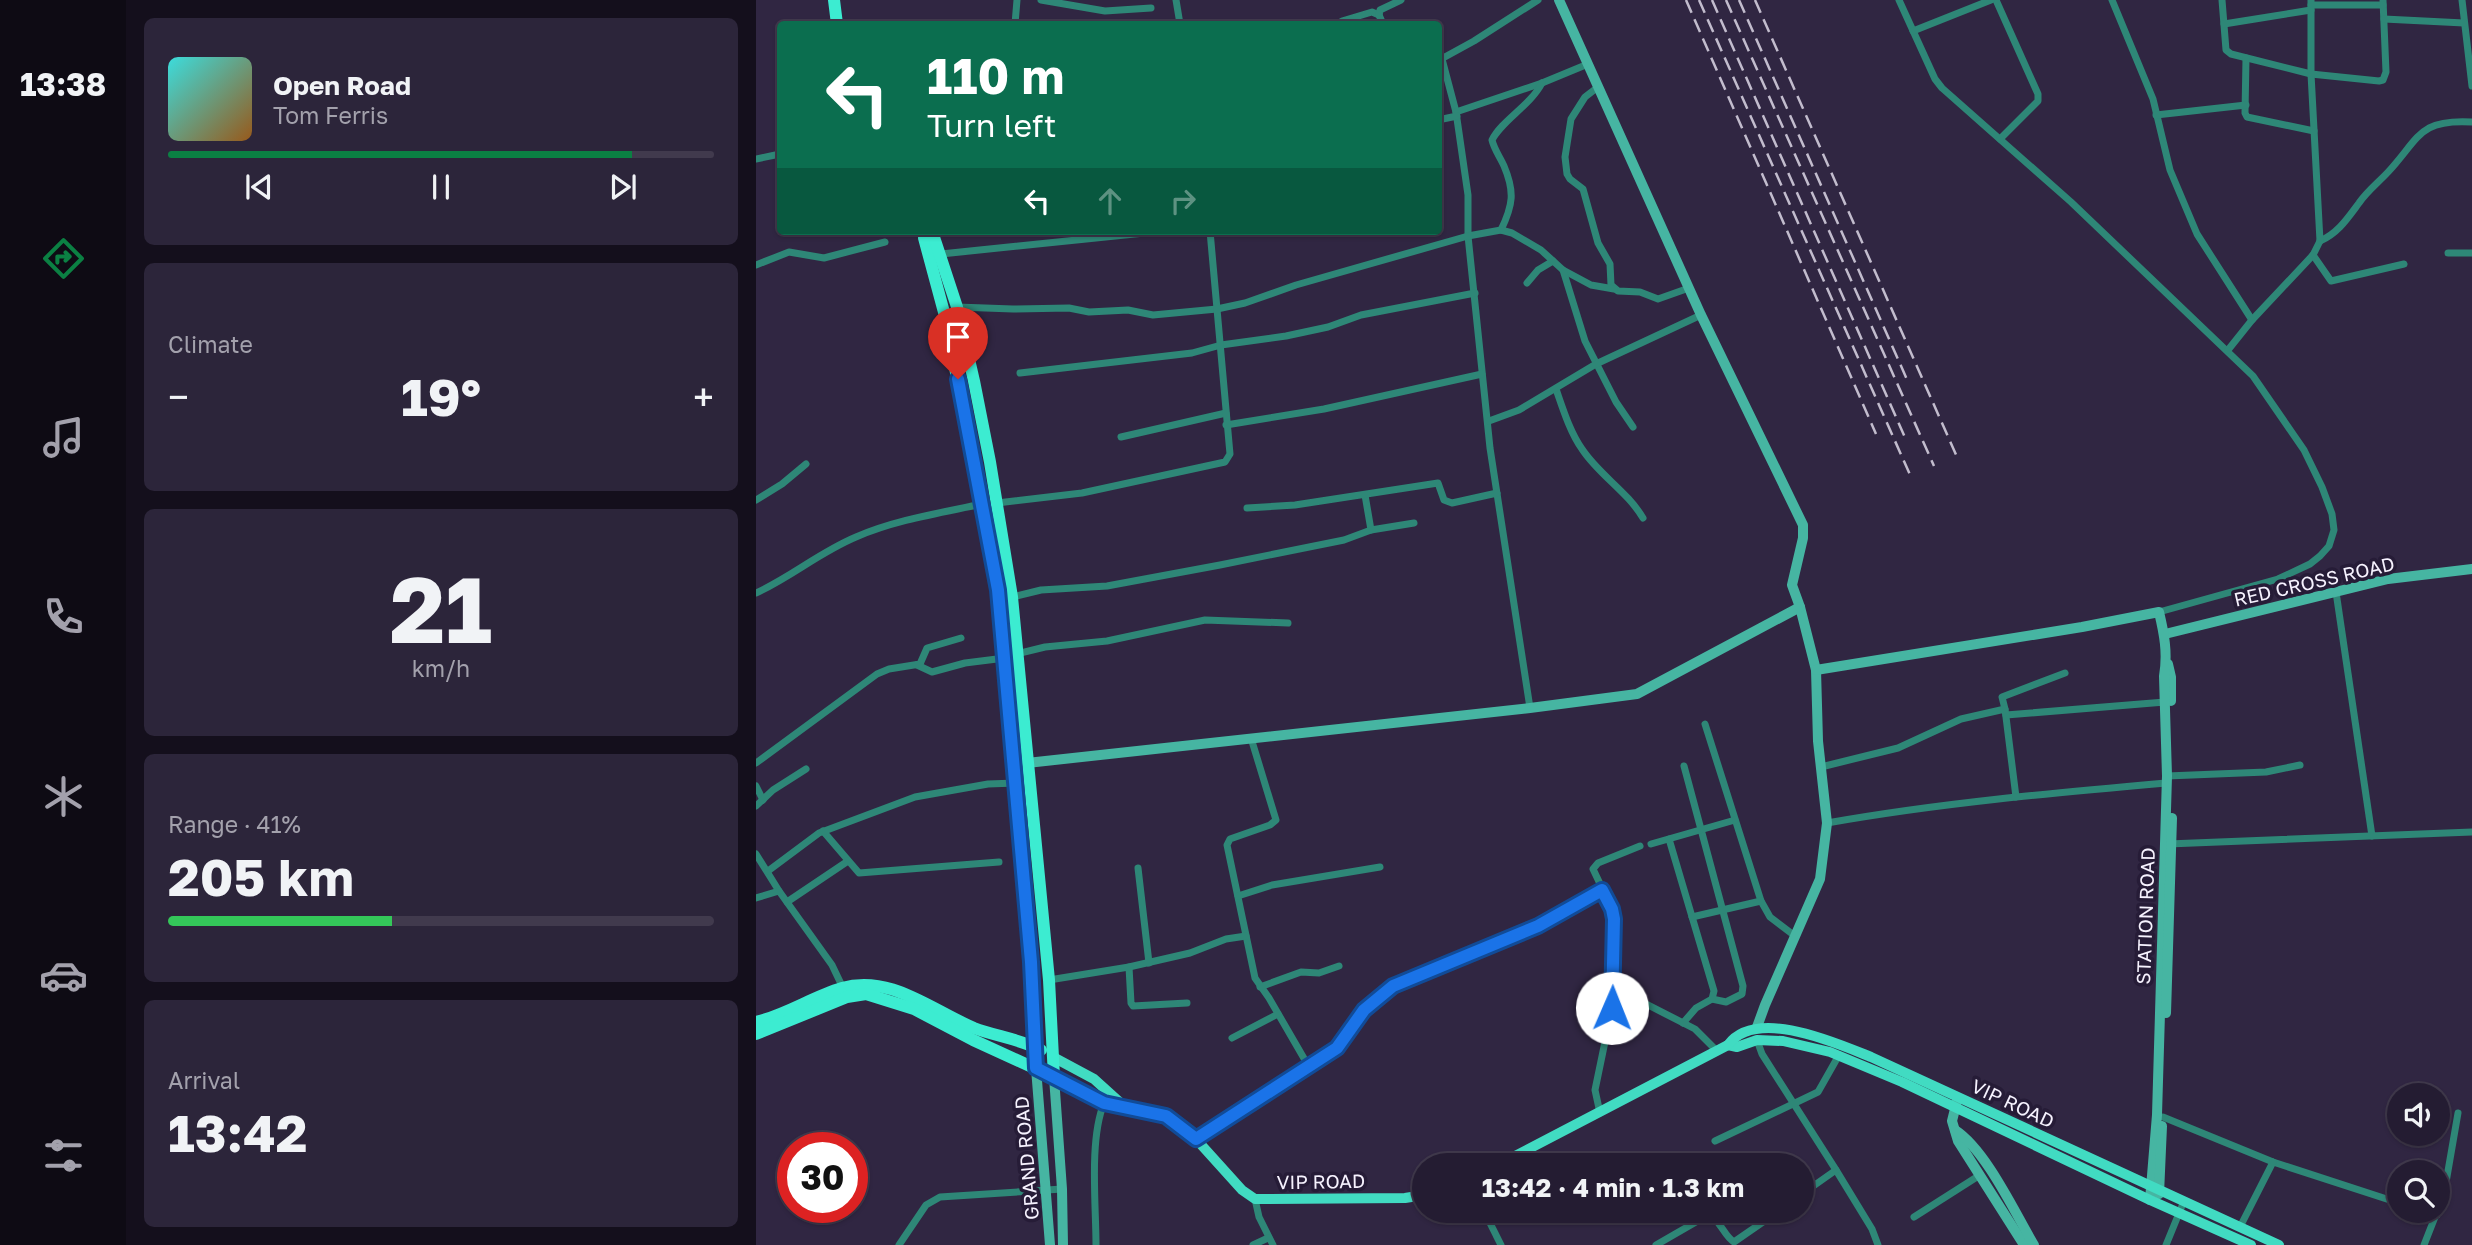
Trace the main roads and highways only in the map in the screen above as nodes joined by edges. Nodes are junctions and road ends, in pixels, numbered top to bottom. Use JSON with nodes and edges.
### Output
{"nodes":[{"id":1,"x":834,"y":0,"type":"edge"},
{"id":2,"x":1559,"y":0,"type":"edge"},
{"id":3,"x":837,"y":21,"type":"edge"},
{"id":4,"x":924,"y":235,"type":"edge"},
{"id":5,"x":934,"y":235,"type":"edge"},
{"id":6,"x":2472,"y":569,"type":"edge"},
{"id":7,"x":1800,"y":607,"type":"junction"},
{"id":8,"x":2165,"y":634,"type":"junction"},
{"id":9,"x":2167,"y":660,"type":"junction"},
{"id":10,"x":1816,"y":670,"type":"junction"},
{"id":11,"x":1027,"y":763,"type":"junction"},
{"id":12,"x":2168,"y":778,"type":"junction"},
{"id":13,"x":2168,"y":844,"type":"junction"},
{"id":14,"x":793,"y":1014,"type":"junction"},
{"id":15,"x":756,"y":1021,"type":"edge"},
{"id":16,"x":1757,"y":1027,"type":"junction"},
{"id":17,"x":756,"y":1034,"type":"edge"},
{"id":18,"x":1728,"y":1045,"type":"junction"},
{"id":19,"x":1036,"y":1047,"type":"junction"},
{"id":20,"x":1053,"y":1057,"type":"junction"},
{"id":21,"x":1036,"y":1068,"type":"junction"},
{"id":22,"x":1054,"y":1077,"type":"junction"},
{"id":23,"x":1957,"y":1102,"type":"junction"},
{"id":24,"x":1125,"y":1107,"type":"junction"},
{"id":25,"x":1955,"y":1130,"type":"junction"},
{"id":26,"x":1522,"y":1153,"type":"edge"},
{"id":27,"x":2155,"y":1188,"type":"junction"},
{"id":28,"x":1412,"y":1197,"type":"edge"},
{"id":29,"x":2154,"y":1202,"type":"junction"},
{"id":30,"x":1050,"y":1245,"type":"edge"},
{"id":31,"x":1063,"y":1245,"type":"edge"},
{"id":32,"x":2024,"y":1245,"type":"edge"},
{"id":33,"x":2034,"y":1245,"type":"edge"},
{"id":34,"x":2251,"y":1245,"type":"edge"},
{"id":35,"x":2279,"y":1245,"type":"edge"}],
"edges":[{"from":1,"to":3,"type":"highway"},
{"from":2,"to":7,"type":"main road"},
{"from":4,"to":19,"type":"highway"},
{"from":5,"to":11,"type":"highway"},
{"from":6,"to":8,"type":"main road","name":"RED CROSS ROAD"},
{"from":7,"to":10,"type":"main road"},
{"from":7,"to":11,"type":"main road"},
{"from":8,"to":9,"type":"main road","name":"STATION ROAD"},
{"from":8,"to":10,"type":"main road","name":"STATION ROAD"},
{"from":9,"to":12,"type":"main road","name":"STATION ROAD"},
{"from":9,"to":12,"type":"main road"},
{"from":10,"to":16,"type":"main road"},
{"from":11,"to":20,"type":"highway"},
{"from":12,"to":13,"type":"main road","name":"STATION ROAD"},
{"from":13,"to":27,"type":"main road","name":"STATION ROAD"},
{"from":13,"to":27,"type":"main road"},
{"from":14,"to":15,"type":"highway"},
{"from":14,"to":17,"type":"highway"},
{"from":14,"to":19,"type":"highway"},
{"from":14,"to":21,"type":"highway"},
{"from":16,"to":18,"type":"main road","name":"VIP ROAD"},
{"from":16,"to":23,"type":"main road","name":"VIP ROAD"},
{"from":18,"to":23,"type":"main road","name":"VIP ROAD"},
{"from":18,"to":26,"type":"main road","name":"VIP ROAD"},
{"from":19,"to":20,"type":"highway"},
{"from":19,"to":21,"type":"highway"},
{"from":20,"to":22,"type":"highway"},
{"from":20,"to":24,"type":"main road","name":"VIP ROAD"},
{"from":21,"to":22,"type":"highway"},
{"from":21,"to":30,"type":"main road","name":"GRAND ROAD"},
{"from":22,"to":24,"type":"main road","name":"VIP ROAD"},
{"from":22,"to":31,"type":"main road","name":"GRAND ROAD"},
{"from":23,"to":25,"type":"main road"},
{"from":23,"to":27,"type":"main road","name":"VIP ROAD"},
{"from":23,"to":29,"type":"main road","name":"VIP ROAD"},
{"from":24,"to":28,"type":"main road","name":"VIP ROAD"},
{"from":25,"to":32,"type":"main road"},
{"from":25,"to":33,"type":"main road"},
{"from":27,"to":29,"type":"main road","name":"STATION ROAD"},
{"from":27,"to":35,"type":"main road","name":"VIP ROAD"},
{"from":29,"to":34,"type":"main road","name":"VIP ROAD"}]}
